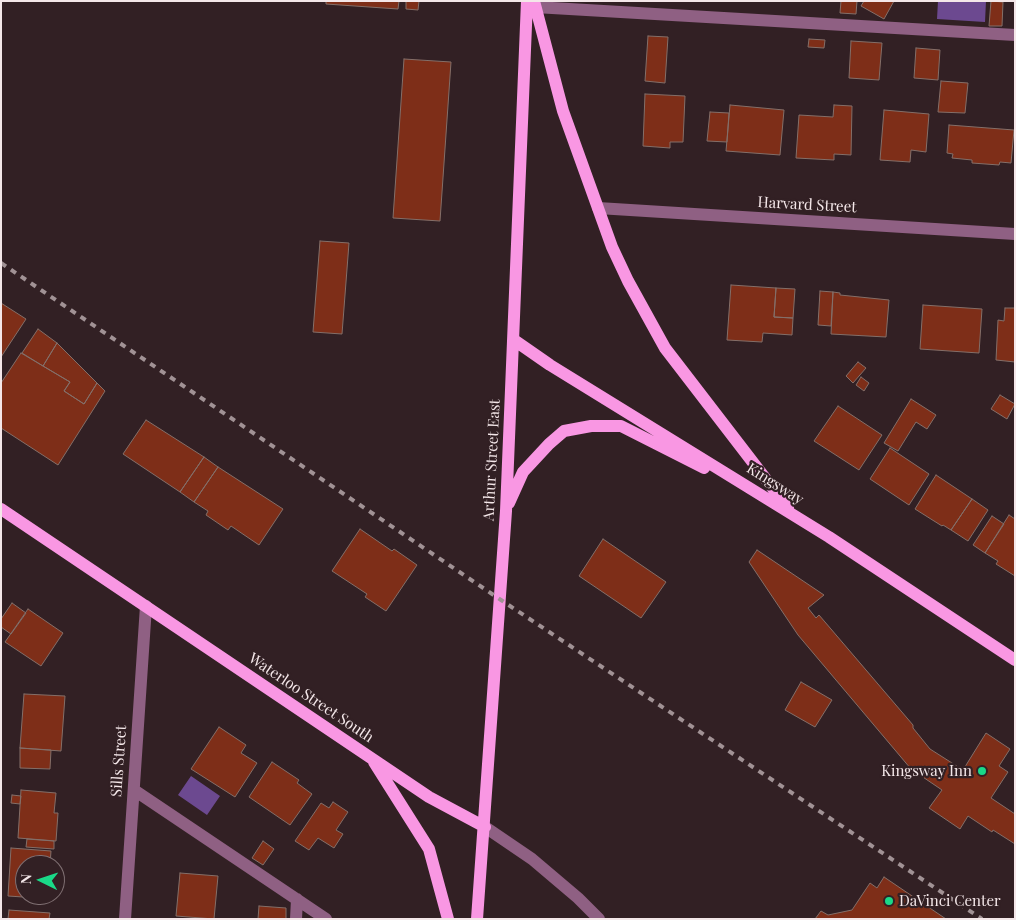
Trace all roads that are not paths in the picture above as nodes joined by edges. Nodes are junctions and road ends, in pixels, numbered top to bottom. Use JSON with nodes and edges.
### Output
{"nodes":[{"id":1,"x":532,"y":3,"type":"edge"},
{"id":2,"x":1015,"y":35,"type":"edge"},
{"id":3,"x":598,"y":208,"type":"junction"},
{"id":4,"x":1015,"y":234,"type":"edge"},
{"id":5,"x":514,"y":340,"type":"junction"},
{"id":6,"x":1,"y":509,"type":"edge"},
{"id":7,"x":506,"y":511,"type":"junction"},
{"id":8,"x":793,"y":514,"type":"junction"},
{"id":9,"x":146,"y":606,"type":"junction"},
{"id":10,"x":1015,"y":660,"type":"edge"},
{"id":11,"x":371,"y":758,"type":"junction"},
{"id":12,"x":134,"y":790,"type":"junction"},
{"id":13,"x":485,"y":826,"type":"junction"},
{"id":14,"x":297,"y":899,"type":"junction"},
{"id":15,"x":125,"y":919,"type":"edge"},
{"id":16,"x":296,"y":919,"type":"edge"},
{"id":17,"x":326,"y":919,"type":"edge"},
{"id":18,"x":448,"y":919,"type":"edge"},
{"id":19,"x":477,"y":919,"type":"edge"},
{"id":20,"x":599,"y":919,"type":"edge"}],
"edges":[{"from":1,"to":2,"type":"street"},
{"from":1,"to":3,"type":"main road"},
{"from":1,"to":5,"type":"main road","name":"Arthur Street East"},
{"from":3,"to":4,"type":"street","name":"Harvard Street"},
{"from":3,"to":8,"type":"main road"},
{"from":5,"to":7,"type":"main road","name":"Arthur Street East"},
{"from":5,"to":8,"type":"main road","name":"Kingsway"},
{"from":6,"to":9,"type":"main road","name":"Waterloo Street South"},
{"from":7,"to":8,"type":"main road"},
{"from":7,"to":13,"type":"main road","name":"Arthur Street East"},
{"from":8,"to":10,"type":"main road","name":"Kingsway"},
{"from":9,"to":11,"type":"main road","name":"Waterloo Street South"},
{"from":9,"to":12,"type":"street","name":"Sills Street"},
{"from":11,"to":13,"type":"main road","name":"Waterloo Street South"},
{"from":11,"to":18,"type":"main road"},
{"from":12,"to":14,"type":"street"},
{"from":12,"to":15,"type":"street","name":"Sills Street"},
{"from":13,"to":19,"type":"main road","name":"Arthur Street East"},
{"from":13,"to":20,"type":"street","name":"Waterloo Street South"},
{"from":14,"to":16,"type":"street"},
{"from":14,"to":17,"type":"street"}]}
